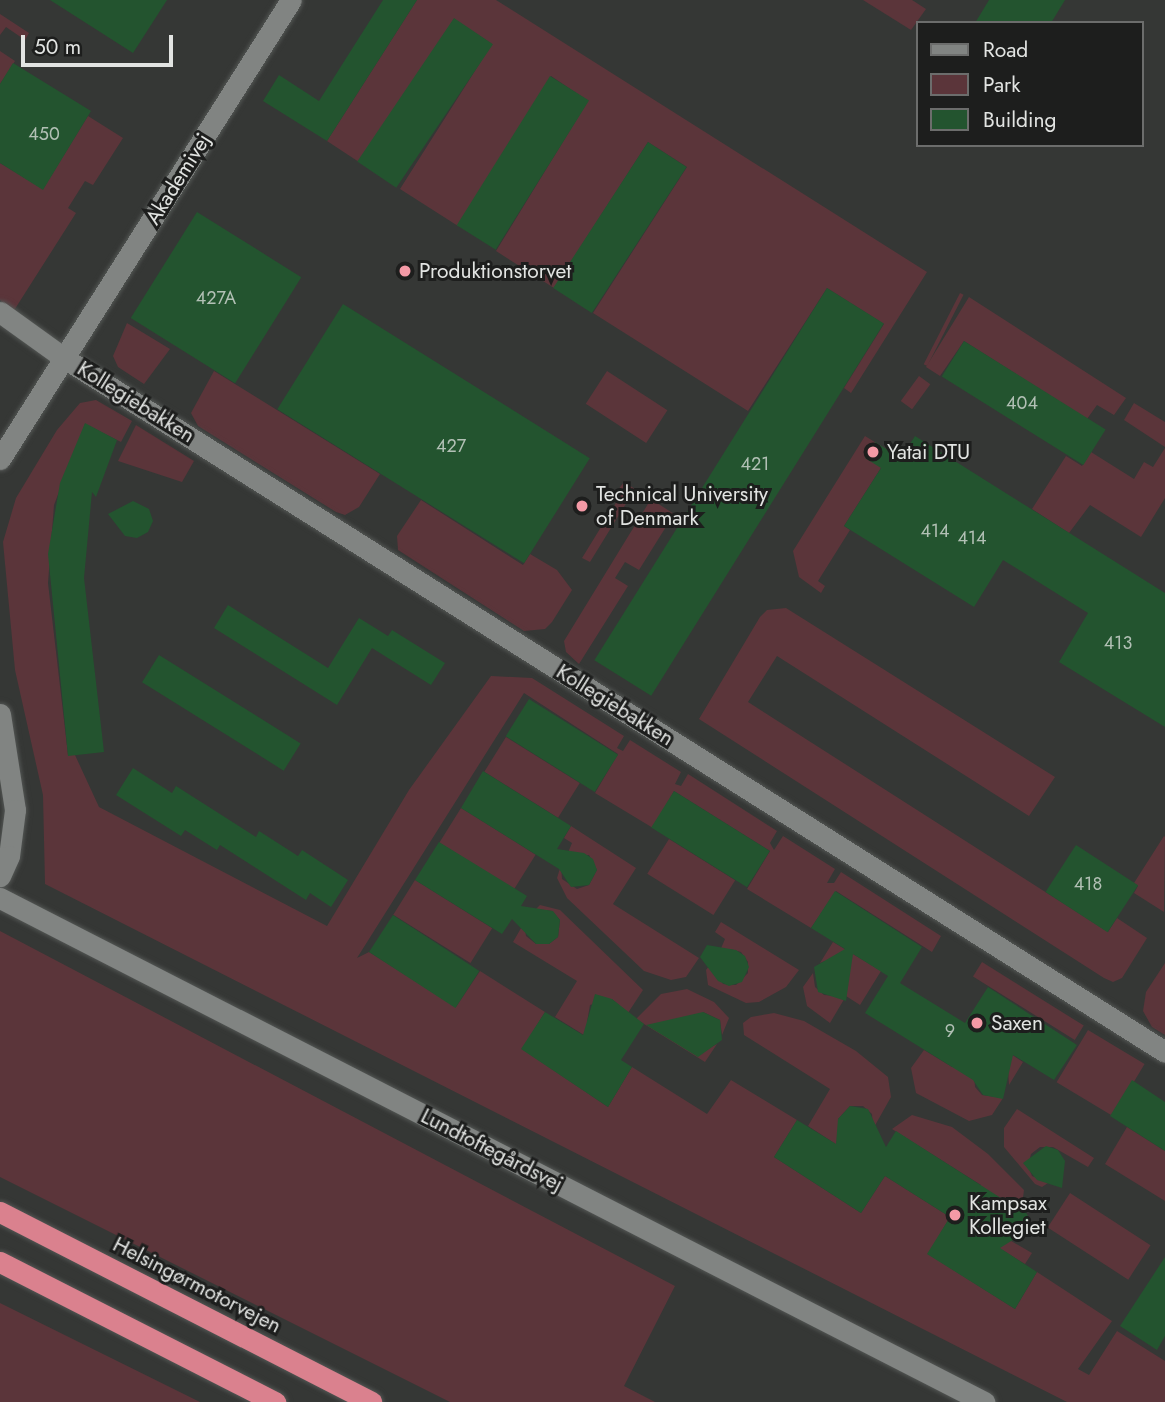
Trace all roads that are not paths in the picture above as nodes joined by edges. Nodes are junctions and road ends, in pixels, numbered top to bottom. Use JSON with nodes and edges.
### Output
{"nodes":[{"id":1,"x":291,"y":0,"type":"edge"},
{"id":2,"x":0,"y":312,"type":"edge"},
{"id":3,"x":64,"y":358,"type":"junction"},
{"id":4,"x":0,"y":459,"type":"edge"},
{"id":5,"x":0,"y":714,"type":"edge"},
{"id":6,"x":0,"y":876,"type":"edge"},
{"id":7,"x":0,"y":898,"type":"edge"},
{"id":8,"x":1165,"y":1052,"type":"edge"},
{"id":9,"x":0,"y":1212,"type":"edge"},
{"id":10,"x":0,"y":1262,"type":"edge"},
{"id":11,"x":275,"y":1402,"type":"edge"},
{"id":12,"x":371,"y":1402,"type":"edge"},
{"id":13,"x":984,"y":1402,"type":"edge"}],
"edges":[{"from":1,"to":3,"type":"street","name":"Akademivej"},
{"from":2,"to":3,"type":"street"},
{"from":3,"to":4,"type":"street","name":"Akademivej"},
{"from":3,"to":8,"type":"street","name":"Kollegiebakken"},
{"from":5,"to":6,"type":"street"},
{"from":7,"to":13,"type":"street","name":"Lundtoftegårdsvej"},
{"from":9,"to":12,"type":"highway","name":"Helsingørmotorvejen"},
{"from":10,"to":11,"type":"highway"}]}
